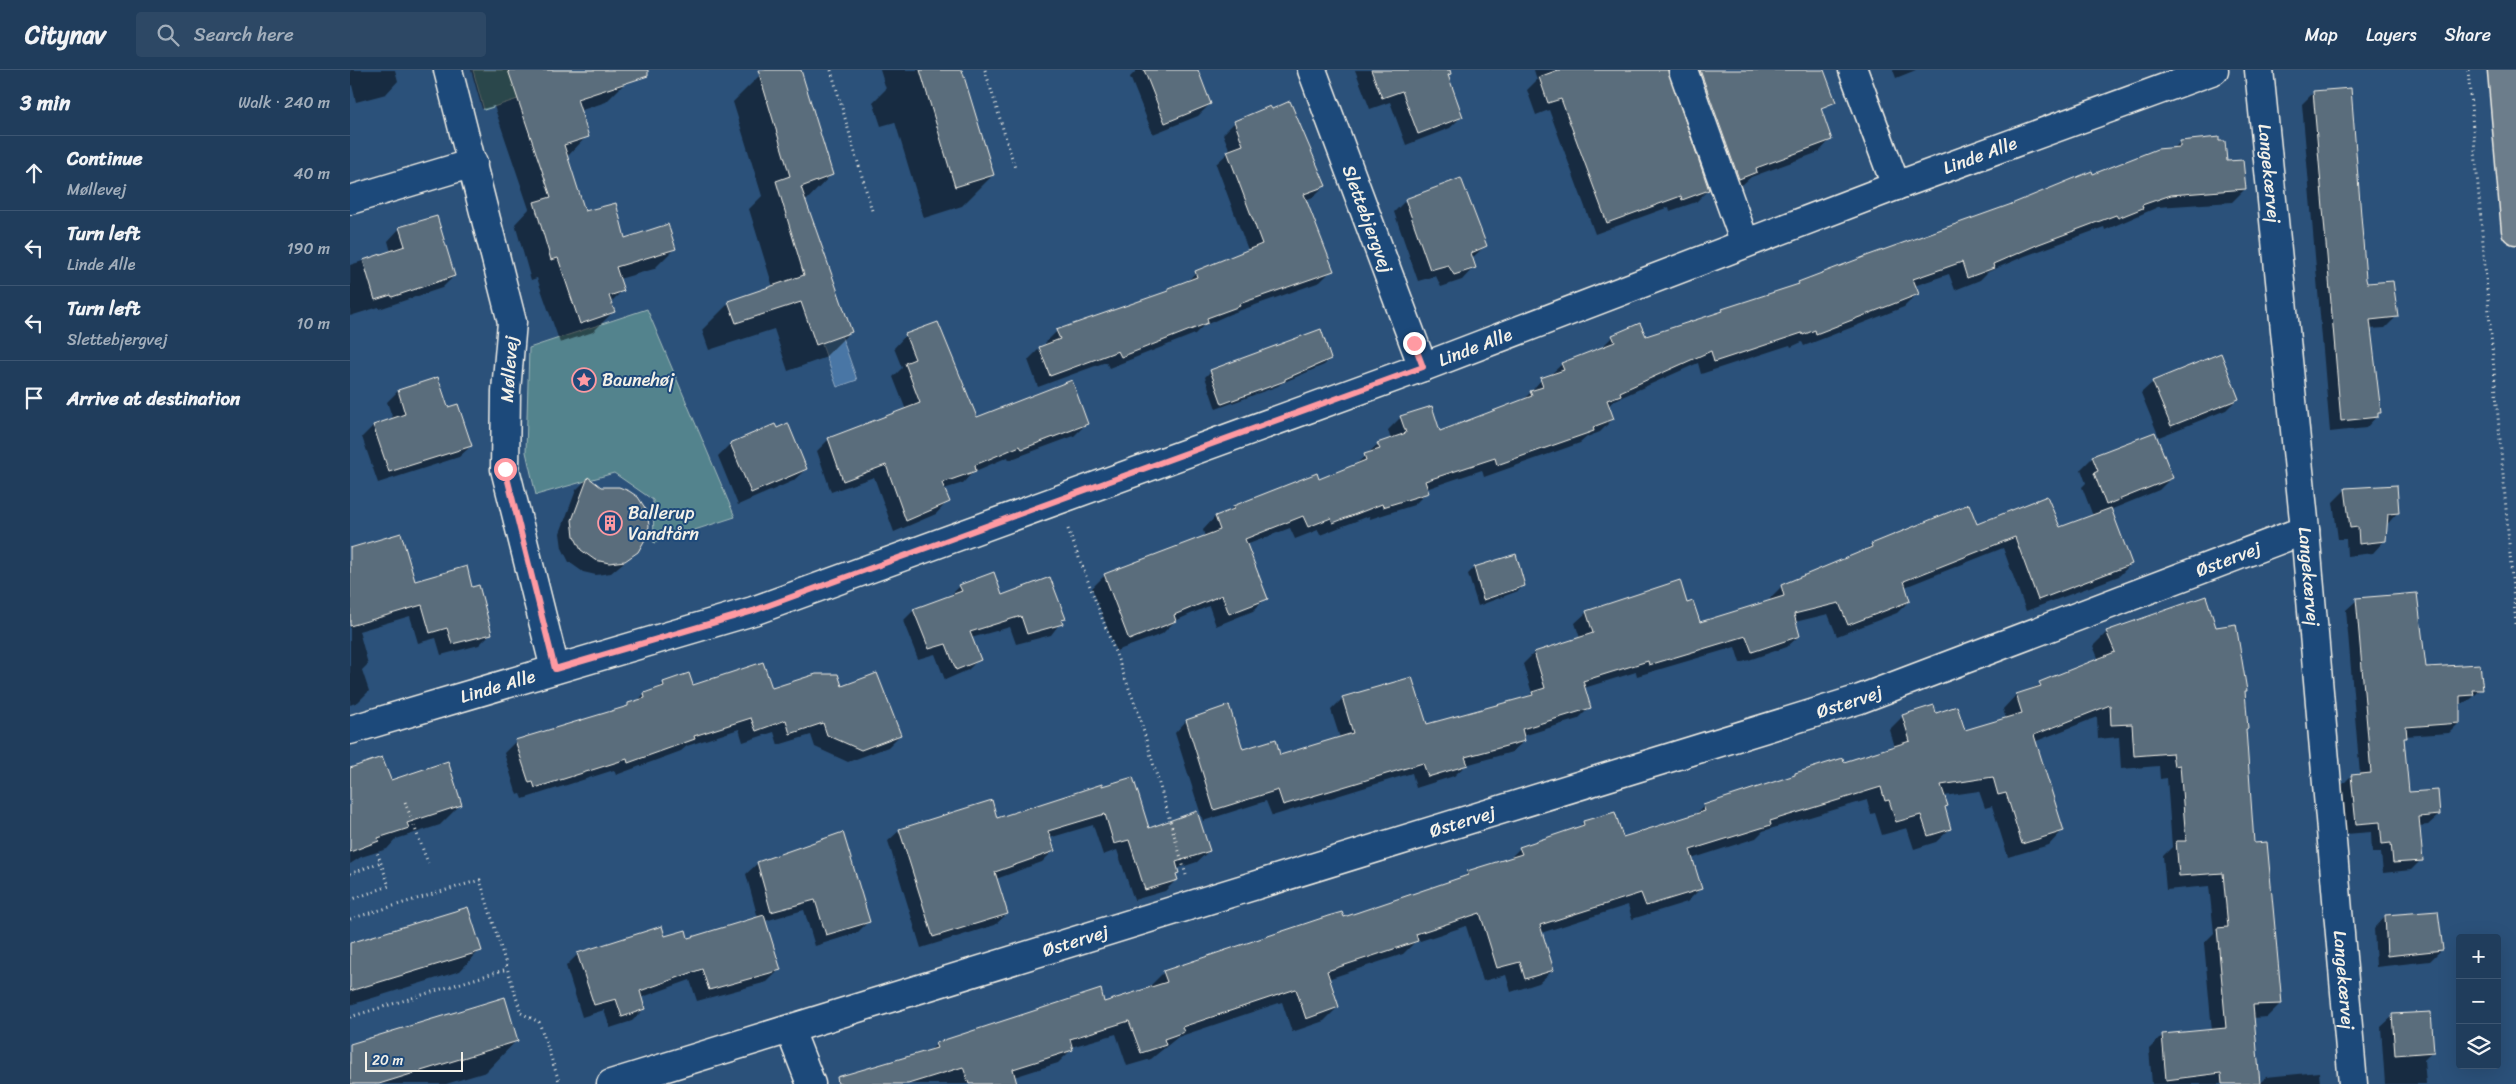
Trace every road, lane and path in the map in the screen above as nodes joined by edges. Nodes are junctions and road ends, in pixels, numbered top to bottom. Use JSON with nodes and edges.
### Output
{"nodes":[{"id":1,"x":448,"y":70,"type":"edge"},
{"id":2,"x":831,"y":70,"type":"edge"},
{"id":3,"x":985,"y":70,"type":"edge"},
{"id":4,"x":1312,"y":70,"type":"edge"},
{"id":5,"x":1683,"y":70,"type":"edge"},
{"id":6,"x":1853,"y":70,"type":"edge"},
{"id":7,"x":2214,"y":70,"type":"edge"},
{"id":8,"x":2259,"y":70,"type":"edge"},
{"id":9,"x":2468,"y":70,"type":"edge"},
{"id":10,"x":2502,"y":70,"type":"edge"},
{"id":11,"x":473,"y":163,"type":"junction"},
{"id":12,"x":1015,"y":168,"type":"dead end"},
{"id":13,"x":1896,"y":186,"type":"junction"},
{"id":14,"x":350,"y":200,"type":"edge"},
{"id":15,"x":873,"y":214,"type":"dead end"},
{"id":16,"x":2516,"y":230,"type":"edge"},
{"id":17,"x":1745,"y":243,"type":"junction"},
{"id":18,"x":1423,"y":367,"type":"junction"},
{"id":19,"x":1057,"y":500,"type":"junction"},
{"id":20,"x":2305,"y":530,"type":"junction"},
{"id":21,"x":2516,"y":624,"type":"edge"},
{"id":22,"x":555,"y":669,"type":"junction"},
{"id":23,"x":350,"y":730,"type":"edge"},
{"id":24,"x":405,"y":802,"type":"dead end"},
{"id":25,"x":378,"y":852,"type":"dead end"},
{"id":26,"x":381,"y":862,"type":"junction"},
{"id":27,"x":428,"y":863,"type":"dead end"},
{"id":28,"x":350,"y":874,"type":"edge"},
{"id":29,"x":350,"y":900,"type":"edge"},
{"id":30,"x":1194,"y":905,"type":"junction"},
{"id":31,"x":350,"y":919,"type":"edge"},
{"id":32,"x":507,"y":970,"type":"junction"},
{"id":33,"x":350,"y":1017,"type":"edge"},
{"id":34,"x":790,"y":1030,"type":"junction"},
{"id":35,"x":560,"y":1084,"type":"edge"},
{"id":36,"x":611,"y":1084,"type":"edge"},
{"id":37,"x":811,"y":1084,"type":"edge"},
{"id":38,"x":2353,"y":1084,"type":"edge"}],
"edges":[{"from":1,"to":11,"type":"street","name":"Møllevej"},
{"from":2,"to":15,"type":"path"},
{"from":3,"to":12,"type":"path"},
{"from":4,"to":18,"type":"street","name":"Slettebjergvej"},
{"from":5,"to":17,"type":"street"},
{"from":6,"to":13,"type":"street"},
{"from":7,"to":13,"type":"street","name":"Linde Alle"},
{"from":8,"to":20,"type":"street","name":"Langekærvej"},
{"from":9,"to":21,"type":"path"},
{"from":10,"to":16,"type":"main road"},
{"from":11,"to":14,"type":"street"},
{"from":11,"to":22,"type":"street","name":"Møllevej"},
{"from":13,"to":17,"type":"street","name":"Linde Alle"},
{"from":17,"to":18,"type":"street","name":"Linde Alle"},
{"from":18,"to":19,"type":"street","name":"Linde Alle"},
{"from":19,"to":22,"type":"street","name":"Linde Alle"},
{"from":19,"to":30,"type":"path"},
{"from":20,"to":30,"type":"street","name":"Østervej"},
{"from":20,"to":38,"type":"street","name":"Langekærvej"},
{"from":22,"to":23,"type":"street","name":"Linde Alle"},
{"from":24,"to":27,"type":"path"},
{"from":25,"to":26,"type":"path"},
{"from":26,"to":28,"type":"path"},
{"from":26,"to":29,"type":"path"},
{"from":30,"to":34,"type":"street","name":"Østervej"},
{"from":31,"to":32,"type":"path"},
{"from":32,"to":33,"type":"path"},
{"from":32,"to":35,"type":"path"},
{"from":34,"to":36,"type":"street","name":"Østervej"},
{"from":34,"to":37,"type":"street"}]}
